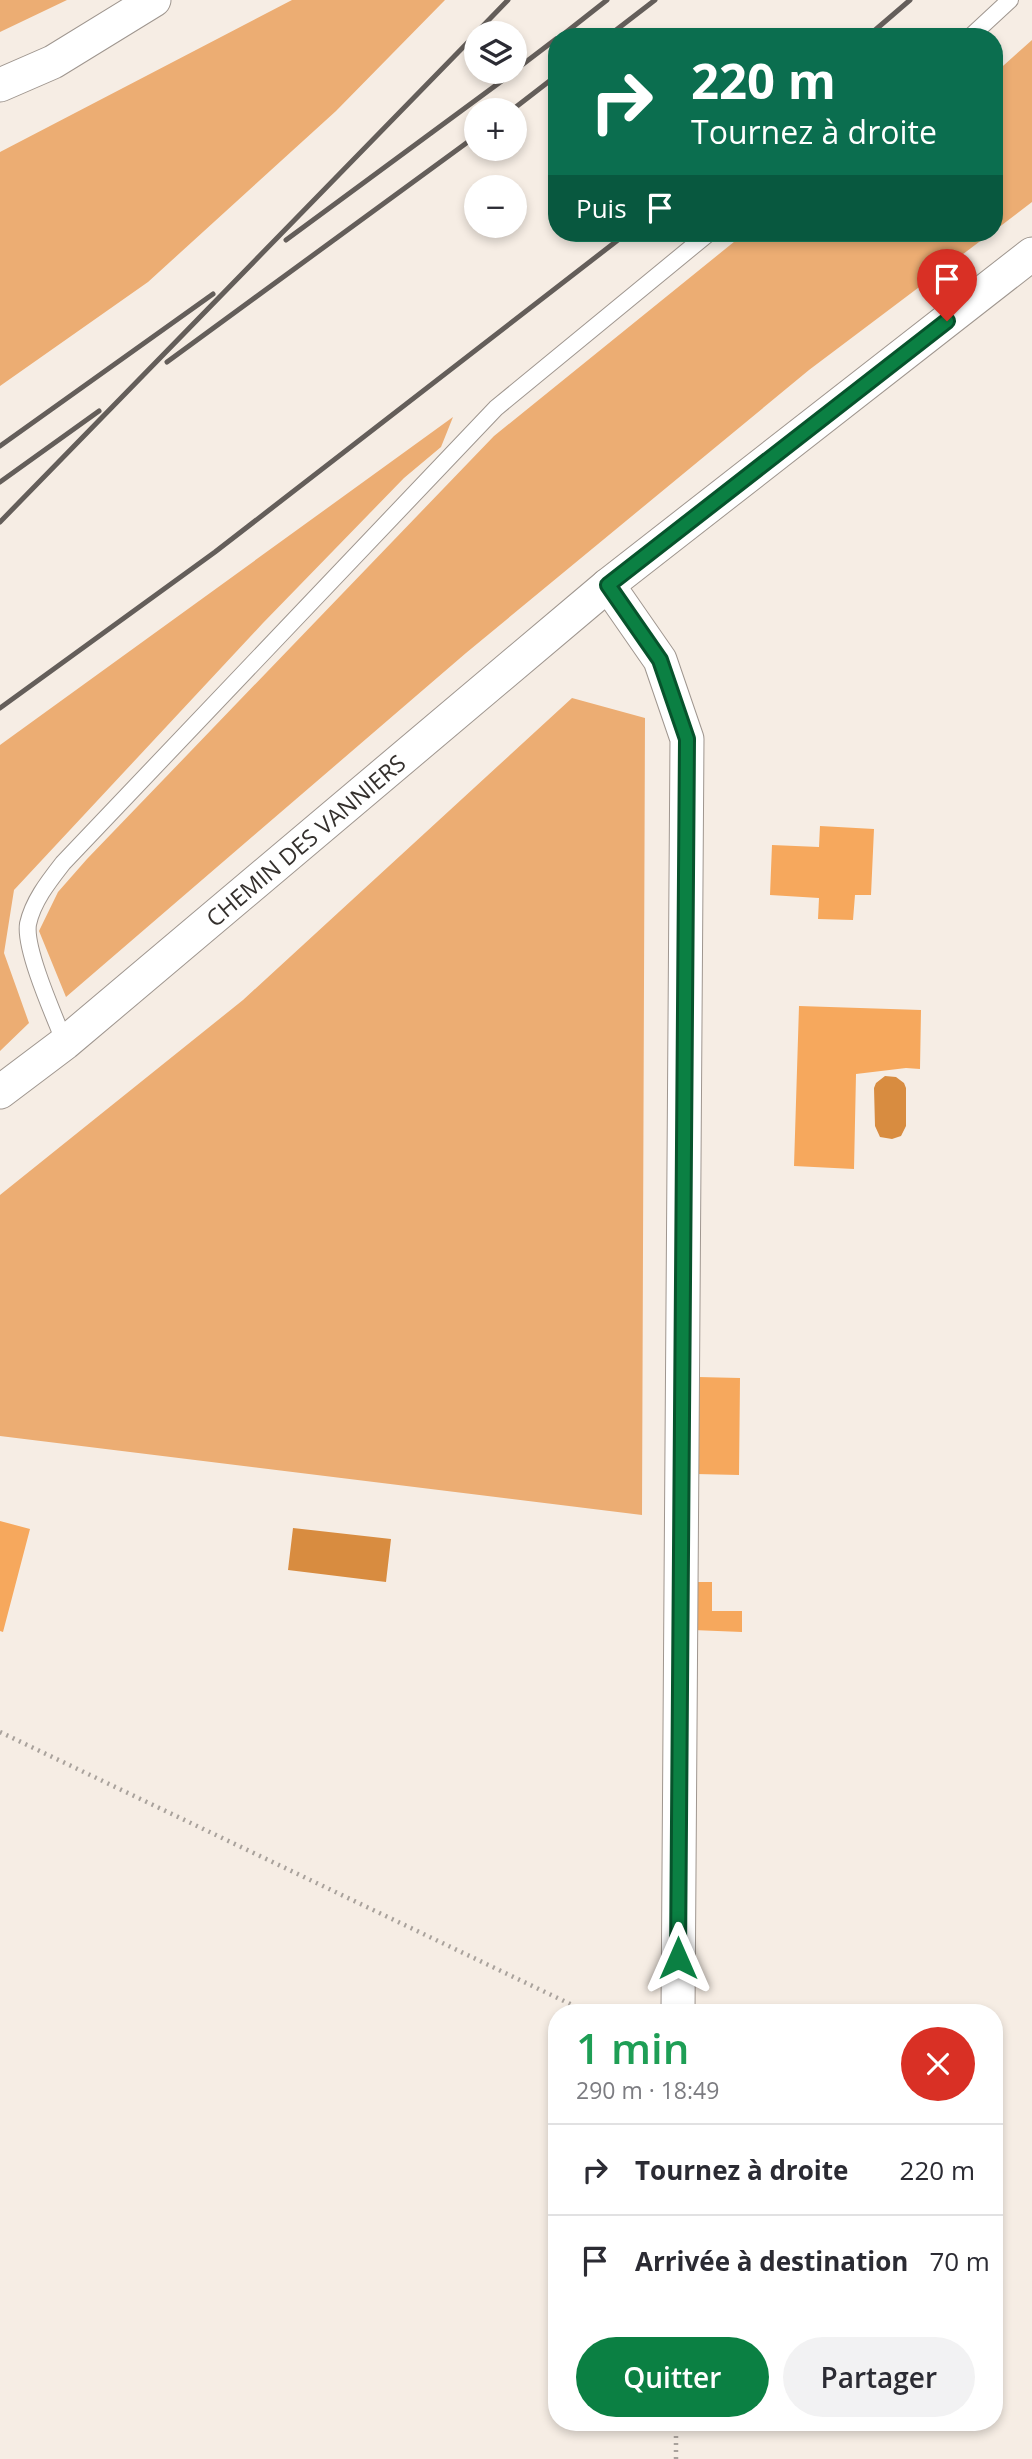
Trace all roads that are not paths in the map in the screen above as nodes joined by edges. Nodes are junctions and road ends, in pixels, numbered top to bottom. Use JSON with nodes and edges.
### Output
{"nodes":[{"id":1,"x":154,"y":0,"type":"edge"},
{"id":2,"x":1010,"y":0,"type":"edge"},
{"id":3,"x":980,"y":28,"type":"edge"},
{"id":4,"x":0,"y":85,"type":"edge"},
{"id":5,"x":698,"y":242,"type":"edge"},
{"id":6,"x":1032,"y":254,"type":"edge"},
{"id":7,"x":608,"y":585,"type":"junction"},
{"id":8,"x":65,"y":1043,"type":"junction"},
{"id":9,"x":0,"y":1092,"type":"edge"},
{"id":10,"x":678,"y":2004,"type":"edge"}],
"edges":[{"from":1,"to":4,"type":"street"},
{"from":2,"to":3,"type":"lane"},
{"from":5,"to":8,"type":"lane"},
{"from":6,"to":7,"type":"street","name":"CHEMIN DES VANNIERS"},
{"from":7,"to":8,"type":"street","name":"CHEMIN DES VANNIERS"},
{"from":7,"to":10,"type":"street"},
{"from":8,"to":9,"type":"street","name":"CHEMIN DES VANNIERS"}]}
